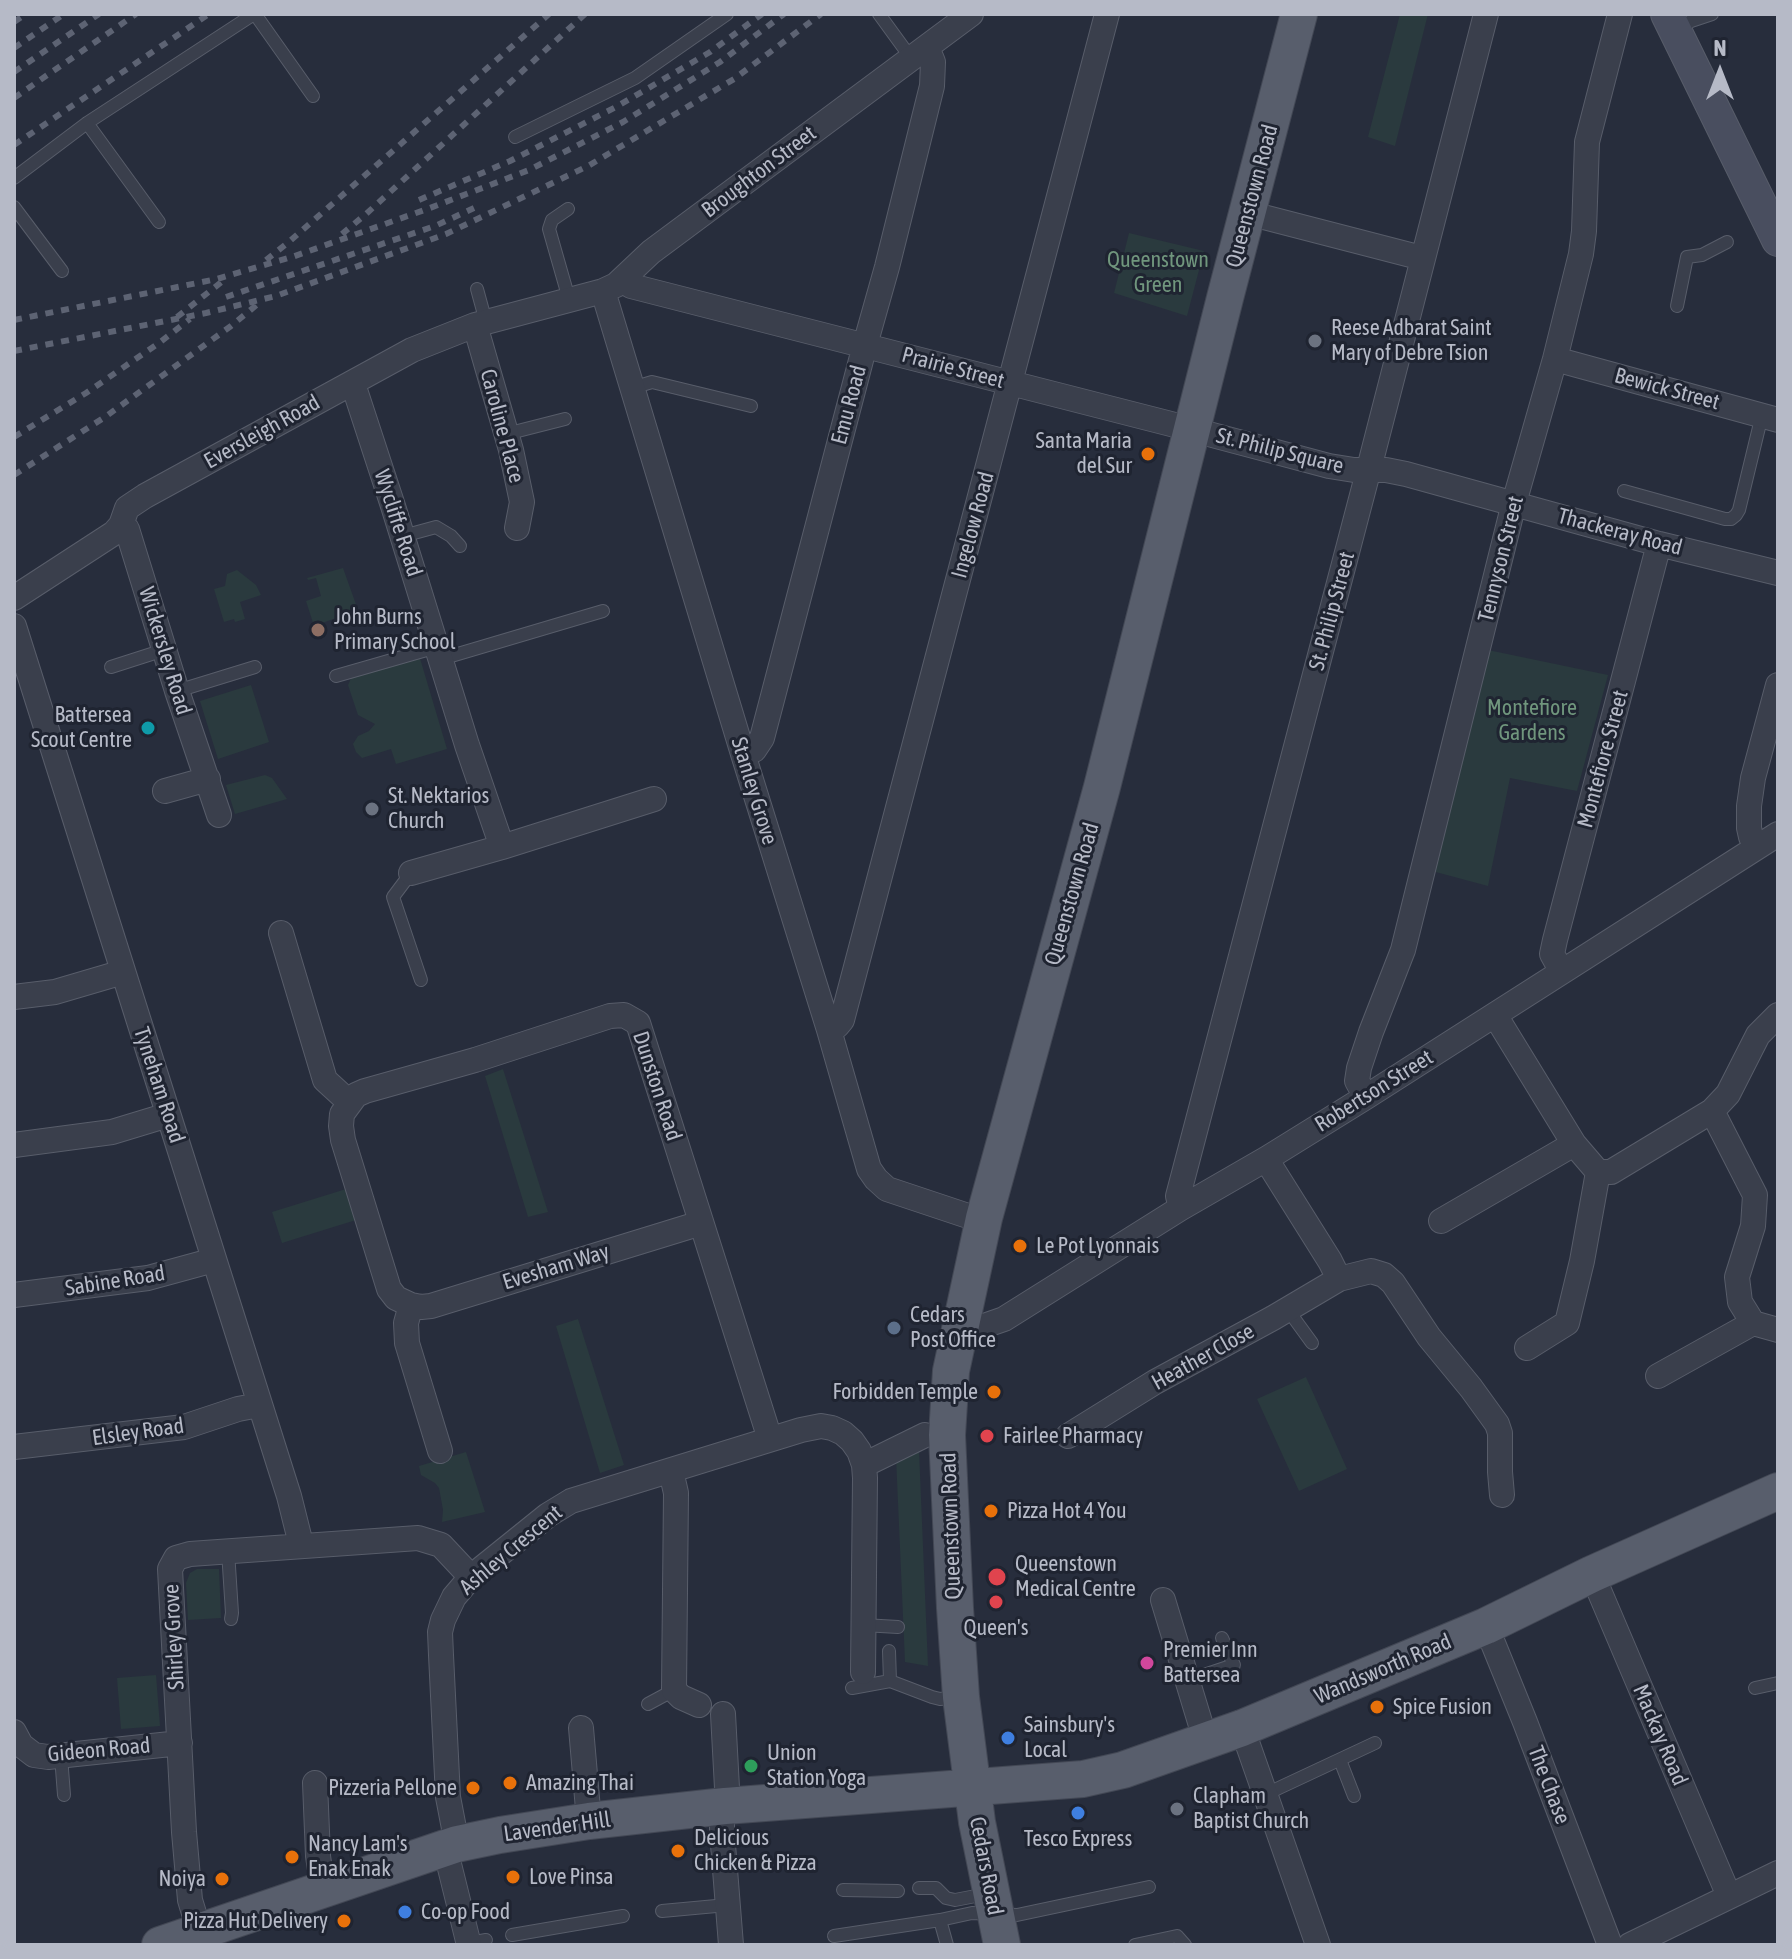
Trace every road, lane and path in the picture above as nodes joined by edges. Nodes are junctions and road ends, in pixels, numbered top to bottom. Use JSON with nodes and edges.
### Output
{"nodes":[{"id":1,"x":254,"y":14,"type":"edge"},
{"id":2,"x":727,"y":14,"type":"edge"},
{"id":3,"x":879,"y":14,"type":"edge"},
{"id":4,"x":971,"y":14,"type":"edge"},
{"id":5,"x":1107,"y":14,"type":"edge"},
{"id":6,"x":1299,"y":14,"type":"edge"},
{"id":7,"x":1486,"y":14,"type":"edge"},
{"id":8,"x":1620,"y":14,"type":"edge"},
{"id":9,"x":1712,"y":14,"type":"edge"},
{"id":10,"x":1671,"y":23,"type":"edge"},
{"id":11,"x":919,"y":53,"type":"junction"},
{"id":12,"x":313,"y":96,"type":"dead end"},
{"id":13,"x":87,"y":123,"type":"junction"},
{"id":14,"x":515,"y":137,"type":"dead end"},
{"id":15,"x":14,"y":178,"type":"edge"},
{"id":16,"x":14,"y":207,"type":"edge"},
{"id":17,"x":568,"y":209,"type":"dead end"},
{"id":18,"x":1248,"y":213,"type":"junction"},
{"id":19,"x":159,"y":222,"type":"dead end"},
{"id":20,"x":1772,"y":231,"type":"edge"},
{"id":21,"x":1727,"y":242,"type":"dead end"},
{"id":22,"x":1422,"y":258,"type":"junction"},
{"id":23,"x":62,"y":271,"type":"dead end"},
{"id":24,"x":612,"y":286,"type":"junction"},
{"id":25,"x":477,"y":289,"type":"dead end"},
{"id":26,"x":569,"y":299,"type":"junction"},
{"id":27,"x":1677,"y":306,"type":"dead end"},
{"id":28,"x":481,"y":324,"type":"junction"},
{"id":29,"x":865,"y":345,"type":"junction"},
{"id":30,"x":1555,"y":359,"type":"junction"},
{"id":31,"x":351,"y":384,"type":"junction"},
{"id":32,"x":1011,"y":384,"type":"junction"},
{"id":33,"x":632,"y":388,"type":"junction"},
{"id":34,"x":751,"y":406,"type":"dead end"},
{"id":35,"x":1770,"y":418,"type":"edge"},
{"id":36,"x":565,"y":419,"type":"dead end"},
{"id":37,"x":1192,"y":429,"type":"junction"},
{"id":38,"x":506,"y":434,"type":"junction"},
{"id":39,"x":1368,"y":469,"type":"junction"},
{"id":40,"x":1624,"y":491,"type":"dead end"},
{"id":41,"x":1514,"y":503,"type":"junction"},
{"id":42,"x":121,"y":525,"type":"junction"},
{"id":43,"x":517,"y":528,"type":"dead end"},
{"id":44,"x":403,"y":536,"type":"junction"},
{"id":45,"x":1659,"y":544,"type":"junction"},
{"id":46,"x":460,"y":546,"type":"dead end"},
{"id":47,"x":1778,"y":573,"type":"edge"},
{"id":48,"x":14,"y":598,"type":"edge"},
{"id":49,"x":603,"y":611,"type":"dead end"},
{"id":50,"x":14,"y":626,"type":"edge"},
{"id":51,"x":164,"y":650,"type":"junction"},
{"id":52,"x":439,"y":653,"type":"junction"},
{"id":53,"x":111,"y":667,"type":"dead end"},
{"id":54,"x":255,"y":667,"type":"dead end"},
{"id":55,"x":336,"y":676,"type":"dead end"},
{"id":56,"x":1778,"y":685,"type":"edge"},
{"id":57,"x":177,"y":691,"type":"junction"},
{"id":58,"x":743,"y":754,"type":"junction"},
{"id":59,"x":208,"y":779,"type":"junction"},
{"id":60,"x":165,"y":791,"type":"dead end"},
{"id":61,"x":654,"y":799,"type":"dead end"},
{"id":62,"x":219,"y":815,"type":"dead end"},
{"id":63,"x":1778,"y":834,"type":"edge"},
{"id":64,"x":502,"y":847,"type":"junction"},
{"id":65,"x":1757,"y":847,"type":"junction"},
{"id":66,"x":411,"y":873,"type":"joint"},
{"id":67,"x":281,"y":933,"type":"dead end"},
{"id":68,"x":123,"y":972,"type":"junction"},
{"id":69,"x":1562,"y":972,"type":"junction"},
{"id":70,"x":421,"y":980,"type":"dead end"},
{"id":71,"x":14,"y":997,"type":"edge"},
{"id":72,"x":1495,"y":1015,"type":"junction"},
{"id":73,"x":1778,"y":1015,"type":"edge"},
{"id":74,"x":829,"y":1030,"type":"junction"},
{"id":75,"x":1366,"y":1097,"type":"junction"},
{"id":76,"x":349,"y":1102,"type":"junction"},
{"id":77,"x":1712,"y":1111,"type":"junction"},
{"id":78,"x":168,"y":1115,"type":"junction"},
{"id":79,"x":1574,"y":1144,"type":"junction"},
{"id":80,"x":14,"y":1145,"type":"edge"},
{"id":81,"x":1266,"y":1159,"type":"junction"},
{"id":82,"x":1598,"y":1172,"type":"junction"},
{"id":83,"x":1181,"y":1208,"type":"junction"},
{"id":84,"x":984,"y":1218,"type":"junction"},
{"id":85,"x":1441,"y":1221,"type":"dead end"},
{"id":86,"x":701,"y":1223,"type":"junction"},
{"id":87,"x":214,"y":1260,"type":"junction"},
{"id":88,"x":1339,"y":1279,"type":"junction"},
{"id":89,"x":14,"y":1295,"type":"edge"},
{"id":90,"x":411,"y":1305,"type":"junction"},
{"id":91,"x":1288,"y":1310,"type":"junction"},
{"id":92,"x":1753,"y":1323,"type":"junction"},
{"id":93,"x":961,"y":1324,"type":"junction"},
{"id":94,"x":1778,"y":1330,"type":"edge"},
{"id":95,"x":1312,"y":1343,"type":"dead end"},
{"id":96,"x":1527,"y":1348,"type":"dead end"},
{"id":97,"x":1658,"y":1376,"type":"dead end"},
{"id":98,"x":259,"y":1405,"type":"junction"},
{"id":99,"x":925,"y":1435,"type":"dead end"},
{"id":100,"x":1068,"y":1436,"type":"dead end"},
{"id":101,"x":770,"y":1439,"type":"junction"},
{"id":102,"x":14,"y":1447,"type":"edge"},
{"id":103,"x":440,"y":1451,"type":"dead end"},
{"id":104,"x":864,"y":1465,"type":"junction"},
{"id":105,"x":671,"y":1471,"type":"junction"},
{"id":106,"x":1778,"y":1491,"type":"edge"},
{"id":107,"x":1502,"y":1495,"type":"dead end"},
{"id":108,"x":299,"y":1546,"type":"junction"},
{"id":109,"x":228,"y":1551,"type":"junction"},
{"id":110,"x":1592,"y":1574,"type":"junction"},
{"id":111,"x":471,"y":1577,"type":"junction"},
{"id":112,"x":1163,"y":1600,"type":"dead end"},
{"id":113,"x":231,"y":1619,"type":"dead end"},
{"id":114,"x":863,"y":1625,"type":"junction"},
{"id":115,"x":1486,"y":1626,"type":"junction"},
{"id":116,"x":898,"y":1627,"type":"dead end"},
{"id":117,"x":1222,"y":1638,"type":"dead end"},
{"id":118,"x":889,"y":1651,"type":"dead end"},
{"id":119,"x":857,"y":1680,"type":"joint"},
{"id":120,"x":1189,"y":1680,"type":"junction"},
{"id":121,"x":890,"y":1681,"type":"junction"},
{"id":122,"x":1778,"y":1683,"type":"edge"},
{"id":123,"x":1755,"y":1688,"type":"dead end"},
{"id":124,"x":674,"y":1690,"type":"junction"},
{"id":125,"x":961,"y":1697,"type":"junction"},
{"id":126,"x":648,"y":1704,"type":"dead end"},
{"id":127,"x":699,"y":1705,"type":"dead end"},
{"id":128,"x":723,"y":1714,"type":"dead end"},
{"id":129,"x":581,"y":1728,"type":"dead end"},
{"id":130,"x":1242,"y":1728,"type":"junction"},
{"id":131,"x":16,"y":1742,"type":"edge"},
{"id":132,"x":1206,"y":1742,"type":"junction"},
{"id":133,"x":180,"y":1743,"type":"junction"},
{"id":134,"x":1375,"y":1743,"type":"dead end"},
{"id":135,"x":61,"y":1756,"type":"junction"},
{"id":136,"x":1340,"y":1760,"type":"junction"},
{"id":137,"x":315,"y":1783,"type":"dead end"},
{"id":138,"x":971,"y":1786,"type":"junction"},
{"id":139,"x":1266,"y":1794,"type":"junction"},
{"id":140,"x":64,"y":1795,"type":"dead end"},
{"id":141,"x":1354,"y":1796,"type":"dead end"},
{"id":142,"x":725,"y":1806,"type":"junction"},
{"id":143,"x":589,"y":1821,"type":"junction"},
{"id":144,"x":451,"y":1846,"type":"junction"},
{"id":145,"x":1775,"y":1880,"type":"edge"},
{"id":146,"x":1149,"y":1887,"type":"dead end"},
{"id":147,"x":919,"y":1888,"type":"dead end"},
{"id":148,"x":327,"y":1889,"type":"junction"},
{"id":149,"x":843,"y":1890,"type":"dead end"},
{"id":150,"x":898,"y":1891,"type":"dead end"},
{"id":151,"x":1729,"y":1896,"type":"junction"},
{"id":152,"x":727,"y":1905,"type":"junction"},
{"id":153,"x":662,"y":1911,"type":"dead end"},
{"id":154,"x":623,"y":1916,"type":"dead end"},
{"id":155,"x":996,"y":1917,"type":"edge"},
{"id":156,"x":940,"y":1920,"type":"junction"},
{"id":157,"x":512,"y":1935,"type":"dead end"},
{"id":158,"x":834,"y":1936,"type":"dead end"},
{"id":159,"x":183,"y":1940,"type":"edge"},
{"id":160,"x":471,"y":1943,"type":"edge"},
{"id":161,"x":731,"y":1945,"type":"edge"},
{"id":162,"x":947,"y":1945,"type":"edge"},
{"id":163,"x":1135,"y":1945,"type":"edge"},
{"id":164,"x":1185,"y":1945,"type":"edge"},
{"id":165,"x":1318,"y":1945,"type":"edge"},
{"id":166,"x":1610,"y":1945,"type":"edge"},
{"id":167,"x":1630,"y":1945,"type":"edge"}],
"edges":[{"from":1,"to":12,"type":"lane"},
{"from":1,"to":13,"type":"lane"},
{"from":2,"to":14,"type":"lane"},
{"from":3,"to":11,"type":"lane"},
{"from":4,"to":11,"type":"street","name":"Broughton Street"},
{"from":5,"to":32,"type":"street","name":"Ingelow Road"},
{"from":6,"to":18,"type":"main road","name":"Queenstown Road"},
{"from":7,"to":22,"type":"street","name":"St. Philip Street"},
{"from":8,"to":30,"type":"street","name":"Tennyson Street"},
{"from":9,"to":10,"type":"lane"},
{"from":10,"to":20,"type":"main road"},
{"from":11,"to":24,"type":"street","name":"Broughton Street"},
{"from":11,"to":29,"type":"street","name":"Emu Road"},
{"from":13,"to":15,"type":"lane"},
{"from":13,"to":19,"type":"lane"},
{"from":16,"to":23,"type":"lane"},
{"from":17,"to":26,"type":"lane"},
{"from":18,"to":22,"type":"street"},
{"from":18,"to":37,"type":"main road","name":"Queenstown Road"},
{"from":21,"to":27,"type":"lane"},
{"from":22,"to":39,"type":"street","name":"St. Philip Street"},
{"from":24,"to":26,"type":"street"},
{"from":24,"to":29,"type":"street","name":"Prairie Street"},
{"from":24,"to":33,"type":"street","name":"Stanley Grove"},
{"from":25,"to":28,"type":"lane"},
{"from":26,"to":28,"type":"street","name":"Eversleigh Road"},
{"from":28,"to":31,"type":"street","name":"Eversleigh Road"},
{"from":28,"to":38,"type":"street","name":"Caroline Place"},
{"from":29,"to":32,"type":"street","name":"Prairie Street"},
{"from":29,"to":58,"type":"street","name":"Emu Road"},
{"from":30,"to":35,"type":"street","name":"Bewick Street"},
{"from":30,"to":41,"type":"street","name":"Tennyson Street"},
{"from":31,"to":42,"type":"street","name":"Eversleigh Road"},
{"from":31,"to":44,"type":"street","name":"Wycliffe Road"},
{"from":32,"to":37,"type":"street","name":"Prairie Street"},
{"from":32,"to":74,"type":"street","name":"Ingelow Road"},
{"from":33,"to":34,"type":"lane"},
{"from":33,"to":58,"type":"street","name":"Stanley Grove"},
{"from":35,"to":40,"type":"lane"},
{"from":36,"to":38,"type":"lane"},
{"from":37,"to":39,"type":"street","name":"St. Philip Square"},
{"from":37,"to":84,"type":"main road","name":"Queenstown Road"},
{"from":38,"to":43,"type":"street","name":"Caroline Place"},
{"from":39,"to":41,"type":"street","name":"Thackeray Road"},
{"from":39,"to":83,"type":"street","name":"St. Philip Street"},
{"from":41,"to":45,"type":"street","name":"Thackeray Road"},
{"from":41,"to":75,"type":"street","name":"Tennyson Street"},
{"from":42,"to":48,"type":"street","name":"Eversleigh Road"},
{"from":42,"to":51,"type":"street","name":"Wickersley Road"},
{"from":44,"to":46,"type":"lane"},
{"from":44,"to":52,"type":"street","name":"Wycliffe Road"},
{"from":45,"to":47,"type":"street","name":"Thackeray Road"},
{"from":45,"to":69,"type":"street","name":"Montefiore Street"},
{"from":49,"to":52,"type":"lane"},
{"from":50,"to":68,"type":"street","name":"Tyneham Road"},
{"from":51,"to":53,"type":"lane"},
{"from":51,"to":57,"type":"street","name":"Wickersley Road"},
{"from":52,"to":55,"type":"lane"},
{"from":52,"to":64,"type":"street","name":"Wycliffe Road"},
{"from":54,"to":57,"type":"lane"},
{"from":56,"to":65,"type":"street"},
{"from":57,"to":59,"type":"street","name":"Wickersley Road"},
{"from":58,"to":74,"type":"street","name":"Stanley Grove"},
{"from":59,"to":60,"type":"street"},
{"from":59,"to":62,"type":"street","name":"Wickersley Road"},
{"from":61,"to":64,"type":"street"},
{"from":63,"to":65,"type":"street","name":"Robertson Street"},
{"from":64,"to":66,"type":"street"},
{"from":65,"to":69,"type":"street","name":"Robertson Street"},
{"from":66,"to":70,"type":"lane"},
{"from":67,"to":76,"type":"street"},
{"from":68,"to":71,"type":"street"},
{"from":68,"to":78,"type":"street","name":"Tyneham Road"},
{"from":69,"to":72,"type":"street","name":"Robertson Street"},
{"from":72,"to":75,"type":"street","name":"Robertson Street"},
{"from":72,"to":79,"type":"street"},
{"from":73,"to":77,"type":"street"},
{"from":74,"to":84,"type":"street","name":"Stanley Grove"},
{"from":75,"to":81,"type":"street","name":"Robertson Street"},
{"from":76,"to":86,"type":"street","name":"Dunston Road"},
{"from":76,"to":90,"type":"street"},
{"from":77,"to":82,"type":"street"},
{"from":77,"to":92,"type":"street"},
{"from":78,"to":80,"type":"street"},
{"from":78,"to":87,"type":"street","name":"Tyneham Road"},
{"from":79,"to":82,"type":"street"},
{"from":79,"to":85,"type":"street"},
{"from":81,"to":83,"type":"street","name":"Robertson Street"},
{"from":81,"to":88,"type":"street"},
{"from":82,"to":96,"type":"street"},
{"from":83,"to":93,"type":"street","name":"Robertson Street"},
{"from":84,"to":93,"type":"main road","name":"Queenstown Road"},
{"from":86,"to":90,"type":"street","name":"Evesham Way"},
{"from":86,"to":101,"type":"street","name":"Dunston Road"},
{"from":87,"to":89,"type":"street","name":"Sabine Road"},
{"from":87,"to":98,"type":"street","name":"Tyneham Road"},
{"from":88,"to":91,"type":"street","name":"Heather Close"},
{"from":88,"to":107,"type":"street","name":"Heather Close"},
{"from":90,"to":103,"type":"street"},
{"from":91,"to":95,"type":"lane"},
{"from":91,"to":100,"type":"street","name":"Heather Close"},
{"from":92,"to":94,"type":"street"},
{"from":92,"to":97,"type":"street"},
{"from":93,"to":125,"type":"main road","name":"Queenstown Road"},
{"from":98,"to":102,"type":"street","name":"Elsley Road"},
{"from":98,"to":108,"type":"street","name":"Tyneham Road"},
{"from":99,"to":104,"type":"street"},
{"from":101,"to":104,"type":"street","name":"Ashley Crescent"},
{"from":101,"to":105,"type":"street","name":"Ashley Crescent"},
{"from":104,"to":114,"type":"street"},
{"from":105,"to":111,"type":"street","name":"Ashley Crescent"},
{"from":105,"to":124,"type":"street"},
{"from":106,"to":110,"type":"main road","name":"Wandsworth Road"},
{"from":108,"to":109,"type":"street","name":"Shirley Grove"},
{"from":108,"to":111,"type":"street","name":"Shirley Grove"},
{"from":109,"to":113,"type":"lane"},
{"from":109,"to":133,"type":"street","name":"Shirley Grove"},
{"from":110,"to":115,"type":"main road","name":"Wandsworth Road"},
{"from":110,"to":151,"type":"street","name":"Mackay Road"},
{"from":111,"to":144,"type":"street","name":"Ashley Crescent"},
{"from":112,"to":120,"type":"street"},
{"from":114,"to":116,"type":"lane"},
{"from":114,"to":119,"type":"street"},
{"from":115,"to":130,"type":"main road","name":"Wandsworth Road"},
{"from":115,"to":166,"type":"street","name":"The Chase"},
{"from":117,"to":120,"type":"lane"},
{"from":118,"to":121,"type":"lane"},
{"from":119,"to":121,"type":"lane"},
{"from":120,"to":132,"type":"street"},
{"from":121,"to":125,"type":"lane"},
{"from":122,"to":123,"type":"lane"},
{"from":124,"to":126,"type":"lane"},
{"from":124,"to":127,"type":"street"},
{"from":125,"to":138,"type":"main road","name":"Queenstown Road"},
{"from":128,"to":142,"type":"street"},
{"from":129,"to":143,"type":"street"},
{"from":130,"to":132,"type":"main road","name":"Wandsworth Road"},
{"from":130,"to":139,"type":"street"},
{"from":131,"to":135,"type":"street","name":"Gideon Road"},
{"from":132,"to":138,"type":"main road","name":"Wandsworth Road"},
{"from":133,"to":135,"type":"street","name":"Gideon Road"},
{"from":133,"to":159,"type":"street","name":"Shirley Grove"},
{"from":134,"to":136,"type":"lane"},
{"from":135,"to":140,"type":"lane"},
{"from":136,"to":139,"type":"lane"},
{"from":136,"to":141,"type":"lane"},
{"from":137,"to":148,"type":"street"},
{"from":138,"to":142,"type":"main road","name":"Lavender Hill"},
{"from":138,"to":155,"type":"main road","name":"Cedars Road"},
{"from":139,"to":165,"type":"street"},
{"from":142,"to":143,"type":"main road","name":"Lavender Hill"},
{"from":142,"to":152,"type":"street"},
{"from":143,"to":144,"type":"main road","name":"Lavender Hill"},
{"from":144,"to":148,"type":"main road","name":"Lavender Hill"},
{"from":144,"to":160,"type":"street","name":"Ashley Crescent"},
{"from":145,"to":151,"type":"street"},
{"from":146,"to":155,"type":"lane"},
{"from":147,"to":155,"type":"lane"},
{"from":148,"to":159,"type":"main road","name":"Lavender Hill"},
{"from":149,"to":150,"type":"lane"},
{"from":151,"to":167,"type":"street"},
{"from":152,"to":153,"type":"lane"},
{"from":152,"to":161,"type":"street"},
{"from":154,"to":157,"type":"lane"},
{"from":155,"to":156,"type":"lane"},
{"from":156,"to":158,"type":"lane"},
{"from":156,"to":162,"type":"lane"},
{"from":163,"to":164,"type":"lane"}]}
